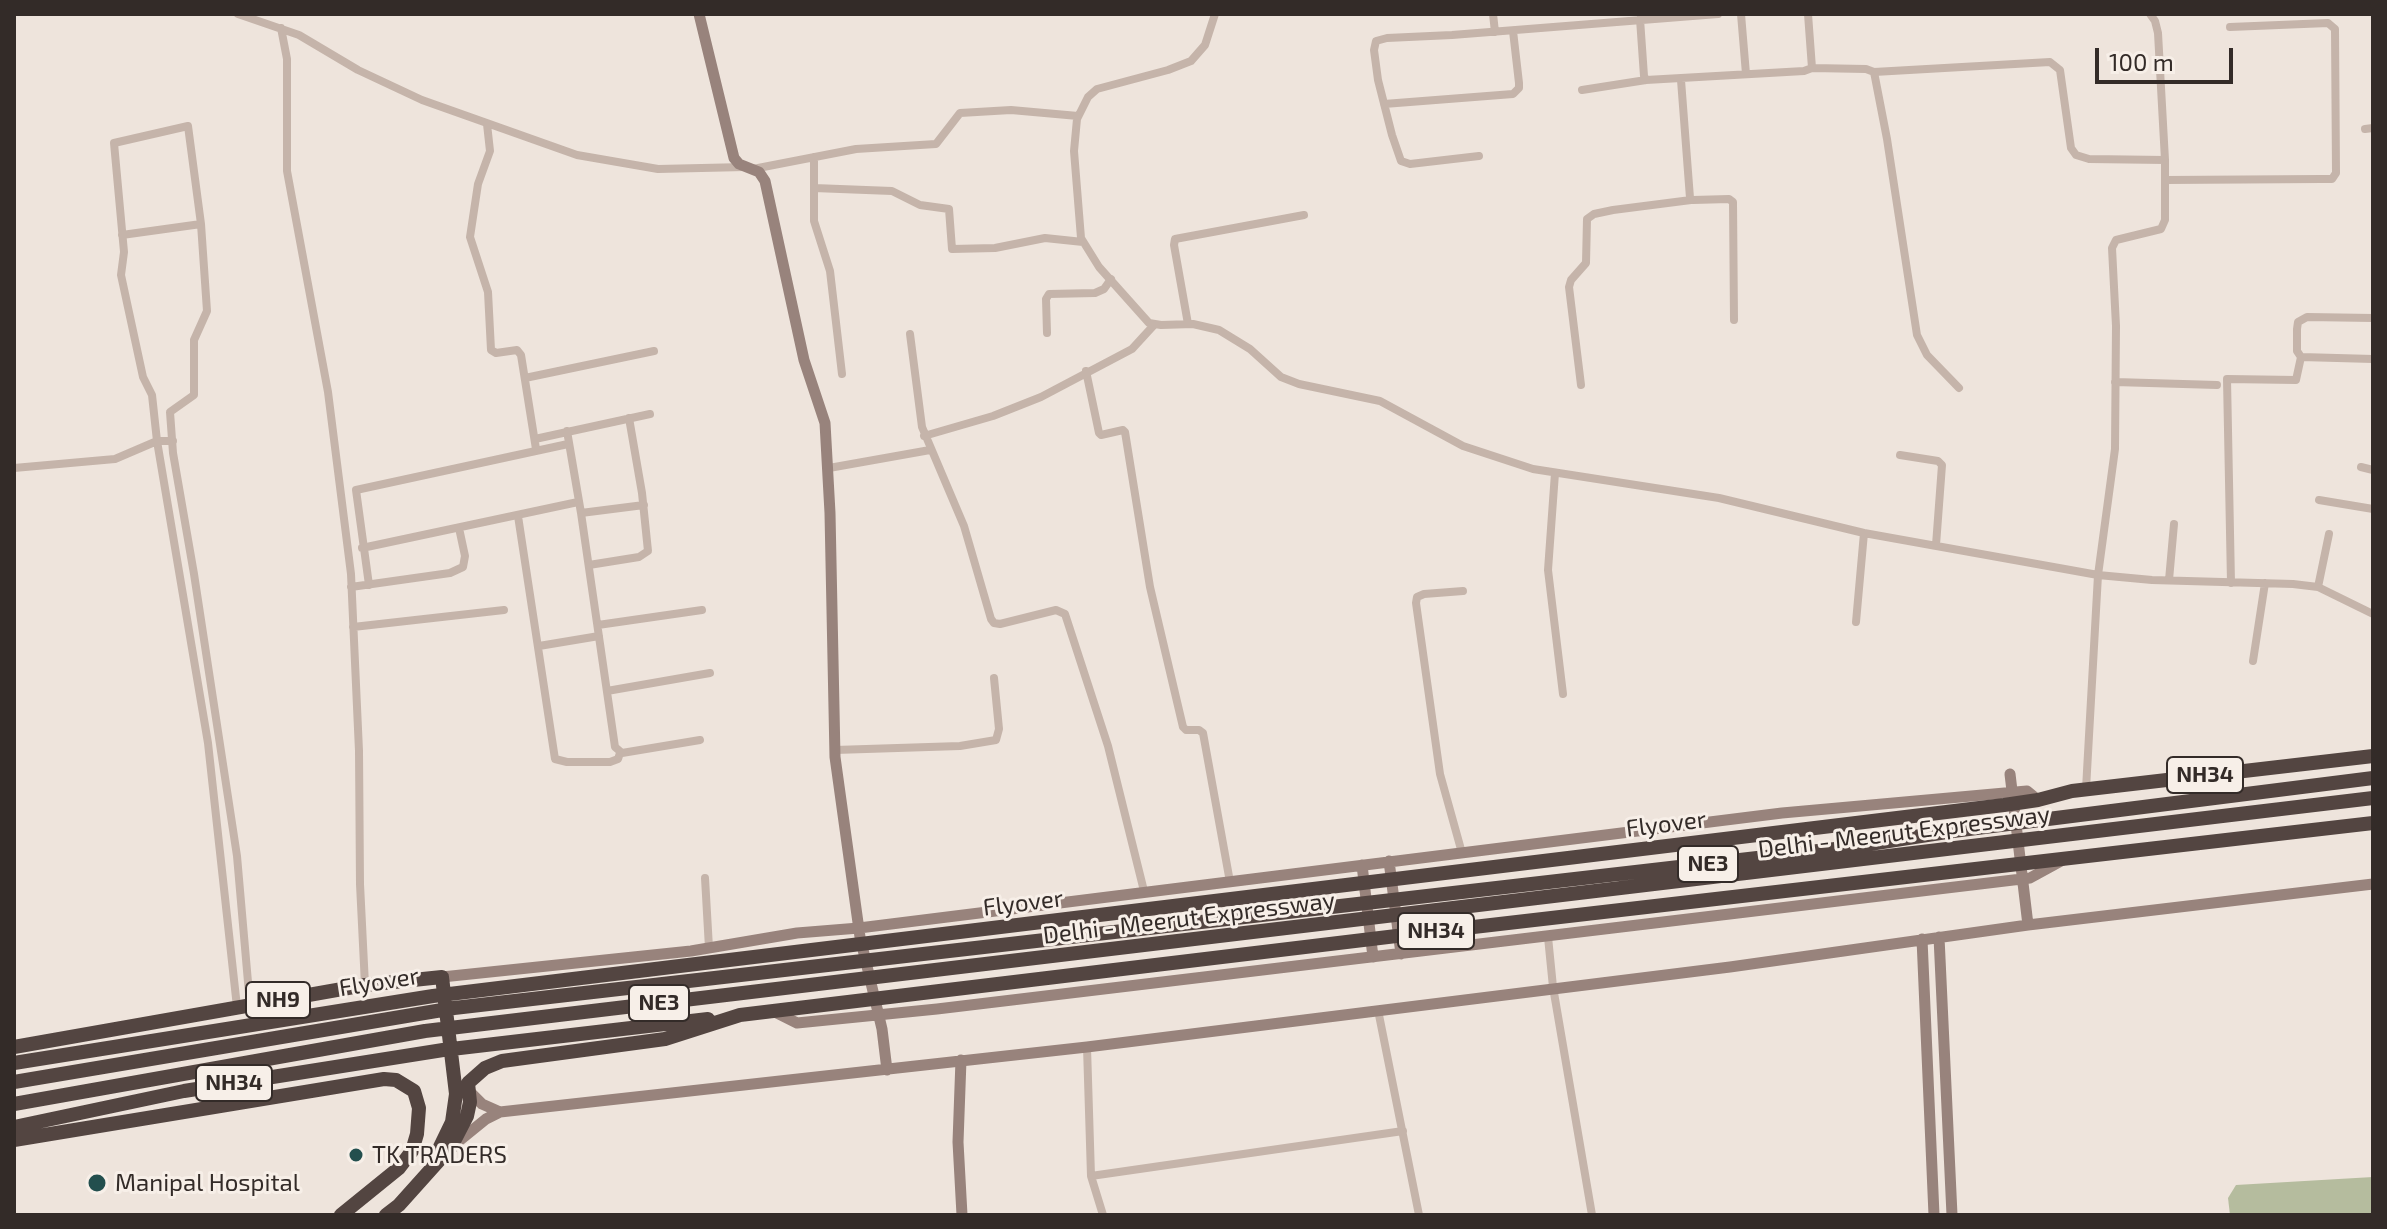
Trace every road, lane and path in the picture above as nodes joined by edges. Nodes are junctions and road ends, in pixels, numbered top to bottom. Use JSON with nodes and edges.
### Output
{"nodes":[{"id":1,"x":238,"y":14,"type":"edge"},
{"id":2,"x":699,"y":14,"type":"edge"},
{"id":3,"x":1215,"y":14,"type":"edge"},
{"id":4,"x":1493,"y":14,"type":"edge"},
{"id":5,"x":1718,"y":14,"type":"edge"},
{"id":6,"x":1741,"y":14,"type":"edge"},
{"id":7,"x":1808,"y":14,"type":"edge"},
{"id":8,"x":2150,"y":14,"type":"edge"},
{"id":9,"x":1640,"y":19,"type":"junction"},
{"id":10,"x":2230,"y":27,"type":"dead end"},
{"id":11,"x":281,"y":28,"type":"junction"},
{"id":12,"x":1513,"y":31,"type":"junction"},
{"id":13,"x":1495,"y":32,"type":"junction"},
{"id":14,"x":1812,"y":68,"type":"junction"},
{"id":15,"x":1874,"y":72,"type":"junction"},
{"id":16,"x":1746,"y":74,"type":"junction"},
{"id":17,"x":1646,"y":80,"type":"junction"},
{"id":18,"x":1681,"y":80,"type":"junction"},
{"id":19,"x":1582,"y":90,"type":"dead end"},
{"id":20,"x":1384,"y":104,"type":"junction"},
{"id":21,"x":1078,"y":116,"type":"junction"},
{"id":22,"x":487,"y":124,"type":"junction"},
{"id":23,"x":1479,"y":156,"type":"dead end"},
{"id":24,"x":814,"y":157,"type":"junction"},
{"id":25,"x":2165,"y":160,"type":"junction"},
{"id":26,"x":749,"y":169,"type":"junction"},
{"id":27,"x":2166,"y":180,"type":"junction"},
{"id":28,"x":814,"y":188,"type":"junction"},
{"id":29,"x":1691,"y":200,"type":"junction"},
{"id":30,"x":1304,"y":215,"type":"dead end"},
{"id":31,"x":201,"y":224,"type":"junction"},
{"id":32,"x":122,"y":235,"type":"junction"},
{"id":33,"x":1083,"y":242,"type":"junction"},
{"id":34,"x":1111,"y":279,"type":"junction"},
{"id":35,"x":2373,"y":318,"type":"edge"},
{"id":36,"x":1734,"y":320,"type":"dead end"},
{"id":37,"x":1188,"y":324,"type":"junction"},
{"id":38,"x":1154,"y":325,"type":"junction"},
{"id":39,"x":1047,"y":333,"type":"dead end"},
{"id":40,"x":910,"y":334,"type":"dead end"},
{"id":41,"x":654,"y":351,"type":"dead end"},
{"id":42,"x":2301,"y":357,"type":"junction"},
{"id":43,"x":2373,"y":359,"type":"edge"},
{"id":44,"x":1086,"y":371,"type":"junction"},
{"id":45,"x":842,"y":374,"type":"dead end"},
{"id":46,"x":525,"y":378,"type":"junction"},
{"id":47,"x":2115,"y":382,"type":"junction"},
{"id":48,"x":1581,"y":385,"type":"dead end"},
{"id":49,"x":2217,"y":385,"type":"dead end"},
{"id":50,"x":1959,"y":388,"type":"dead end"},
{"id":51,"x":650,"y":414,"type":"dead end"},
{"id":52,"x":629,"y":418,"type":"junction"},
{"id":53,"x":567,"y":431,"type":"junction"},
{"id":54,"x":924,"y":436,"type":"junction"},
{"id":55,"x":535,"y":439,"type":"junction"},
{"id":56,"x":157,"y":441,"type":"junction"},
{"id":57,"x":173,"y":441,"type":"junction"},
{"id":58,"x":568,"y":444,"type":"junction"},
{"id":59,"x":536,"y":449,"type":"junction"},
{"id":60,"x":930,"y":450,"type":"junction"},
{"id":61,"x":1900,"y":455,"type":"dead end"},
{"id":62,"x":2361,"y":467,"type":"dead end"},
{"id":63,"x":14,"y":468,"type":"edge"},
{"id":64,"x":829,"y":468,"type":"junction"},
{"id":65,"x":2373,"y":470,"type":"edge"},
{"id":66,"x":1555,"y":473,"type":"junction"},
{"id":67,"x":2319,"y":500,"type":"dead end"},
{"id":68,"x":578,"y":502,"type":"junction"},
{"id":69,"x":644,"y":505,"type":"junction"},
{"id":70,"x":2373,"y":509,"type":"edge"},
{"id":71,"x":581,"y":513,"type":"junction"},
{"id":72,"x":518,"y":516,"type":"junction"},
{"id":73,"x":2174,"y":524,"type":"dead end"},
{"id":74,"x":459,"y":528,"type":"junction"},
{"id":75,"x":1864,"y":533,"type":"junction"},
{"id":76,"x":2329,"y":534,"type":"dead end"},
{"id":77,"x":1936,"y":545,"type":"junction"},
{"id":78,"x":362,"y":548,"type":"junction"},
{"id":79,"x":589,"y":565,"type":"junction"},
{"id":80,"x":2098,"y":575,"type":"junction"},
{"id":81,"x":2169,"y":580,"type":"junction"},
{"id":82,"x":2231,"y":583,"type":"junction"},
{"id":83,"x":2265,"y":583,"type":"junction"},
{"id":84,"x":369,"y":585,"type":"junction"},
{"id":85,"x":351,"y":587,"type":"junction"},
{"id":86,"x":2318,"y":587,"type":"junction"},
{"id":87,"x":1463,"y":591,"type":"dead end"},
{"id":88,"x":504,"y":610,"type":"dead end"},
{"id":89,"x":702,"y":610,"type":"dead end"},
{"id":90,"x":2373,"y":614,"type":"edge"},
{"id":91,"x":1856,"y":622,"type":"dead end"},
{"id":92,"x":598,"y":625,"type":"junction"},
{"id":93,"x":353,"y":627,"type":"junction"},
{"id":94,"x":599,"y":636,"type":"junction"},
{"id":95,"x":539,"y":646,"type":"junction"},
{"id":96,"x":2253,"y":661,"type":"dead end"},
{"id":97,"x":710,"y":673,"type":"dead end"},
{"id":98,"x":994,"y":678,"type":"dead end"},
{"id":99,"x":607,"y":691,"type":"junction"},
{"id":100,"x":1563,"y":694,"type":"dead end"},
{"id":101,"x":700,"y":740,"type":"dead end"},
{"id":102,"x":835,"y":750,"type":"junction"},
{"id":103,"x":620,"y":753,"type":"junction"},
{"id":104,"x":2373,"y":756,"type":"edge"},
{"id":105,"x":2010,"y":774,"type":"dead end"},
{"id":106,"x":2373,"y":778,"type":"edge"},
{"id":107,"x":2086,"y":789,"type":"junction"},
{"id":108,"x":2020,"y":797,"type":"junction"},
{"id":109,"x":2373,"y":798,"type":"edge"},
{"id":110,"x":2373,"y":823,"type":"edge"},
{"id":111,"x":1462,"y":853,"type":"junction"},
{"id":112,"x":1389,"y":861,"type":"junction"},
{"id":113,"x":1362,"y":865,"type":"junction"},
{"id":114,"x":2029,"y":870,"type":"junction"},
{"id":115,"x":705,"y":878,"type":"dead end"},
{"id":116,"x":1230,"y":882,"type":"junction"},
{"id":117,"x":2373,"y":884,"type":"edge"},
{"id":118,"x":1144,"y":891,"type":"junction"},
{"id":119,"x":240,"y":897,"type":"junction"},
{"id":120,"x":225,"y":898,"type":"junction"},
{"id":121,"x":1409,"y":906,"type":"junction"},
{"id":122,"x":2028,"y":925,"type":"junction"},
{"id":123,"x":859,"y":928,"type":"junction"},
{"id":124,"x":1548,"y":937,"type":"junction"},
{"id":125,"x":1939,"y":937,"type":"junction"},
{"id":126,"x":1922,"y":939,"type":"junction"},
{"id":127,"x":709,"y":948,"type":"junction"},
{"id":128,"x":1401,"y":954,"type":"junction"},
{"id":129,"x":1373,"y":957,"type":"junction"},
{"id":130,"x":442,"y":977,"type":"junction"},
{"id":131,"x":365,"y":985,"type":"junction"},
{"id":132,"x":1553,"y":987,"type":"junction"},
{"id":133,"x":244,"y":1006,"type":"junction"},
{"id":134,"x":1378,"y":1010,"type":"junction"},
{"id":135,"x":773,"y":1011,"type":"junction"},
{"id":136,"x":740,"y":1015,"type":"junction"},
{"id":137,"x":14,"y":1047,"type":"edge"},
{"id":138,"x":1087,"y":1047,"type":"junction"},
{"id":139,"x":961,"y":1060,"type":"junction"},
{"id":140,"x":14,"y":1063,"type":"edge"},
{"id":141,"x":887,"y":1070,"type":"junction"},
{"id":142,"x":14,"y":1082,"type":"edge"},
{"id":143,"x":468,"y":1087,"type":"junction"},
{"id":144,"x":14,"y":1104,"type":"edge"},
{"id":145,"x":500,"y":1112,"type":"junction"},
{"id":146,"x":14,"y":1127,"type":"edge"},
{"id":147,"x":1403,"y":1131,"type":"junction"},
{"id":148,"x":14,"y":1140,"type":"edge"},
{"id":149,"x":448,"y":1144,"type":"junction"},
{"id":150,"x":1091,"y":1176,"type":"junction"},
{"id":151,"x":370,"y":1192,"type":"junction"},
{"id":152,"x":341,"y":1215,"type":"edge"},
{"id":153,"x":386,"y":1215,"type":"edge"},
{"id":154,"x":962,"y":1215,"type":"edge"},
{"id":155,"x":1103,"y":1215,"type":"edge"},
{"id":156,"x":1419,"y":1215,"type":"edge"},
{"id":157,"x":1592,"y":1215,"type":"edge"},
{"id":158,"x":1934,"y":1215,"type":"edge"},
{"id":159,"x":1952,"y":1215,"type":"edge"}],
"edges":[{"from":1,"to":11,"type":"street"},
{"from":2,"to":26,"type":"street"},
{"from":3,"to":21,"type":"street"},
{"from":4,"to":13,"type":"street"},
{"from":5,"to":9,"type":"street"},
{"from":6,"to":16,"type":"street"},
{"from":7,"to":14,"type":"street"},
{"from":8,"to":25,"type":"street"},
{"from":9,"to":12,"type":"street"},
{"from":9,"to":17,"type":"street"},
{"from":10,"to":27,"type":"street"},
{"from":11,"to":22,"type":"street"},
{"from":11,"to":85,"type":"street"},
{"from":12,"to":13,"type":"street"},
{"from":12,"to":20,"type":"street"},
{"from":13,"to":20,"type":"street"},
{"from":14,"to":15,"type":"street"},
{"from":14,"to":16,"type":"street"},
{"from":15,"to":25,"type":"street"},
{"from":15,"to":50,"type":"street"},
{"from":16,"to":18,"type":"street"},
{"from":17,"to":18,"type":"street"},
{"from":17,"to":19,"type":"street"},
{"from":18,"to":29,"type":"street"},
{"from":20,"to":23,"type":"street"},
{"from":21,"to":24,"type":"street"},
{"from":21,"to":33,"type":"street"},
{"from":22,"to":26,"type":"street"},
{"from":22,"to":46,"type":"street"},
{"from":24,"to":26,"type":"street"},
{"from":24,"to":28,"type":"street"},
{"from":25,"to":27,"type":"street"},
{"from":26,"to":64,"type":"street"},
{"from":27,"to":47,"type":"street"},
{"from":28,"to":33,"type":"street"},
{"from":28,"to":45,"type":"street"},
{"from":29,"to":36,"type":"street"},
{"from":29,"to":48,"type":"street"},
{"from":30,"to":37,"type":"street"},
{"from":31,"to":32,"type":"street"},
{"from":31,"to":32,"type":"street"},
{"from":31,"to":57,"type":"street"},
{"from":32,"to":56,"type":"street"},
{"from":33,"to":34,"type":"street"},
{"from":34,"to":38,"type":"street"},
{"from":34,"to":39,"type":"street"},
{"from":35,"to":42,"type":"street"},
{"from":37,"to":38,"type":"street"},
{"from":37,"to":66,"type":"street"},
{"from":38,"to":44,"type":"street"},
{"from":40,"to":54,"type":"street"},
{"from":41,"to":46,"type":"street"},
{"from":42,"to":43,"type":"street"},
{"from":42,"to":82,"type":"street"},
{"from":44,"to":54,"type":"street"},
{"from":44,"to":116,"type":"street"},
{"from":46,"to":55,"type":"street"},
{"from":47,"to":49,"type":"street"},
{"from":47,"to":80,"type":"street"},
{"from":51,"to":52,"type":"street"},
{"from":52,"to":53,"type":"street"},
{"from":52,"to":69,"type":"street"},
{"from":53,"to":55,"type":"street"},
{"from":53,"to":58,"type":"street"},
{"from":54,"to":60,"type":"street"},
{"from":55,"to":59,"type":"street"},
{"from":56,"to":57,"type":"street"},
{"from":56,"to":63,"type":"street"},
{"from":56,"to":120,"type":"street"},
{"from":57,"to":119,"type":"street"},
{"from":58,"to":59,"type":"street"},
{"from":58,"to":68,"type":"street"},
{"from":59,"to":78,"type":"street"},
{"from":60,"to":64,"type":"street"},
{"from":60,"to":118,"type":"street"},
{"from":61,"to":77,"type":"street"},
{"from":62,"to":65,"type":"street"},
{"from":64,"to":102,"type":"street"},
{"from":66,"to":75,"type":"street"},
{"from":66,"to":100,"type":"street"},
{"from":67,"to":70,"type":"street"},
{"from":68,"to":71,"type":"street"},
{"from":68,"to":72,"type":"street"},
{"from":69,"to":71,"type":"street"},
{"from":69,"to":79,"type":"street"},
{"from":71,"to":79,"type":"street"},
{"from":72,"to":74,"type":"street"},
{"from":72,"to":95,"type":"street"},
{"from":73,"to":81,"type":"street"},
{"from":74,"to":78,"type":"street"},
{"from":74,"to":84,"type":"street"},
{"from":75,"to":77,"type":"street"},
{"from":75,"to":91,"type":"street"},
{"from":76,"to":86,"type":"street"},
{"from":77,"to":80,"type":"street"},
{"from":78,"to":84,"type":"street"},
{"from":79,"to":92,"type":"street"},
{"from":80,"to":81,"type":"street"},
{"from":80,"to":107,"type":"street"},
{"from":81,"to":82,"type":"street"},
{"from":82,"to":83,"type":"street"},
{"from":83,"to":86,"type":"street"},
{"from":83,"to":96,"type":"street"},
{"from":84,"to":85,"type":"street"},
{"from":85,"to":93,"type":"street"},
{"from":86,"to":90,"type":"street"},
{"from":87,"to":111,"type":"street"},
{"from":88,"to":93,"type":"street"},
{"from":89,"to":92,"type":"street"},
{"from":92,"to":94,"type":"street"},
{"from":93,"to":131,"type":"street"},
{"from":94,"to":95,"type":"street"},
{"from":94,"to":99,"type":"street"},
{"from":95,"to":103,"type":"street"},
{"from":97,"to":99,"type":"street"},
{"from":98,"to":102,"type":"street"},
{"from":99,"to":103,"type":"street"},
{"from":101,"to":103,"type":"street"},
{"from":102,"to":123,"type":"street"},
{"from":104,"to":107,"type":"highway","number":"NH34"},
{"from":105,"to":122,"type":"street"},
{"from":106,"to":121,"type":"highway","name":"Delhi - Meerut Expressway","number":"NE3"},
{"from":107,"to":108,"type":"highway","name":"Flyover","number":"NH34"},
{"from":108,"to":111,"type":"street"},
{"from":108,"to":140,"type":"highway","name":"Flyover","number":"NH34"},
{"from":109,"to":121,"type":"highway","name":"Delhi - Meerut Expressway","number":"NE3"},
{"from":110,"to":114,"type":"highway","number":"NH34"},
{"from":111,"to":112,"type":"street"},
{"from":112,"to":113,"type":"street"},
{"from":112,"to":128,"type":"street"},
{"from":113,"to":116,"type":"street"},
{"from":113,"to":129,"type":"street"},
{"from":114,"to":124,"type":"street"},
{"from":114,"to":135,"type":"highway","number":"NH34"},
{"from":115,"to":127,"type":"street"},
{"from":116,"to":118,"type":"street"},
{"from":117,"to":122,"type":"street"},
{"from":118,"to":123,"type":"street"},
{"from":119,"to":120,"type":"street"},
{"from":119,"to":133,"type":"street"},
{"from":120,"to":133,"type":"street"},
{"from":121,"to":142,"type":"highway","name":"Delhi - Meerut Expressway","number":"NE3"},
{"from":121,"to":144,"type":"highway","name":"Delhi - Meerut Expressway","number":"NE3"},
{"from":122,"to":125,"type":"street"},
{"from":123,"to":127,"type":"street"},
{"from":123,"to":141,"type":"street"},
{"from":124,"to":128,"type":"street"},
{"from":124,"to":132,"type":"street"},
{"from":125,"to":126,"type":"street"},
{"from":125,"to":159,"type":"street"},
{"from":126,"to":132,"type":"street"},
{"from":126,"to":158,"type":"street"},
{"from":127,"to":130,"type":"street"},
{"from":128,"to":129,"type":"street"},
{"from":129,"to":135,"type":"street"},
{"from":130,"to":131,"type":"highway","number":"NH9"},
{"from":130,"to":149,"type":"highway"},
{"from":131,"to":133,"type":"highway","number":"NH9"},
{"from":132,"to":134,"type":"street"},
{"from":132,"to":157,"type":"street"},
{"from":133,"to":137,"type":"highway","number":"NH9"},
{"from":134,"to":138,"type":"street"},
{"from":134,"to":147,"type":"street"},
{"from":135,"to":136,"type":"highway","number":"NH34"},
{"from":136,"to":143,"type":"highway","number":"NH34"},
{"from":136,"to":146,"type":"highway","number":"NH34"},
{"from":138,"to":139,"type":"street"},
{"from":138,"to":150,"type":"street"},
{"from":139,"to":141,"type":"street"},
{"from":139,"to":154,"type":"street"},
{"from":141,"to":145,"type":"street"},
{"from":143,"to":145,"type":"street"},
{"from":143,"to":149,"type":"highway"},
{"from":145,"to":149,"type":"street"},
{"from":147,"to":150,"type":"street"},
{"from":147,"to":156,"type":"street"},
{"from":148,"to":151,"type":"highway"},
{"from":149,"to":153,"type":"highway"},
{"from":150,"to":155,"type":"street"},
{"from":151,"to":152,"type":"highway"},
{"from":151,"to":153,"type":"highway"}]}
